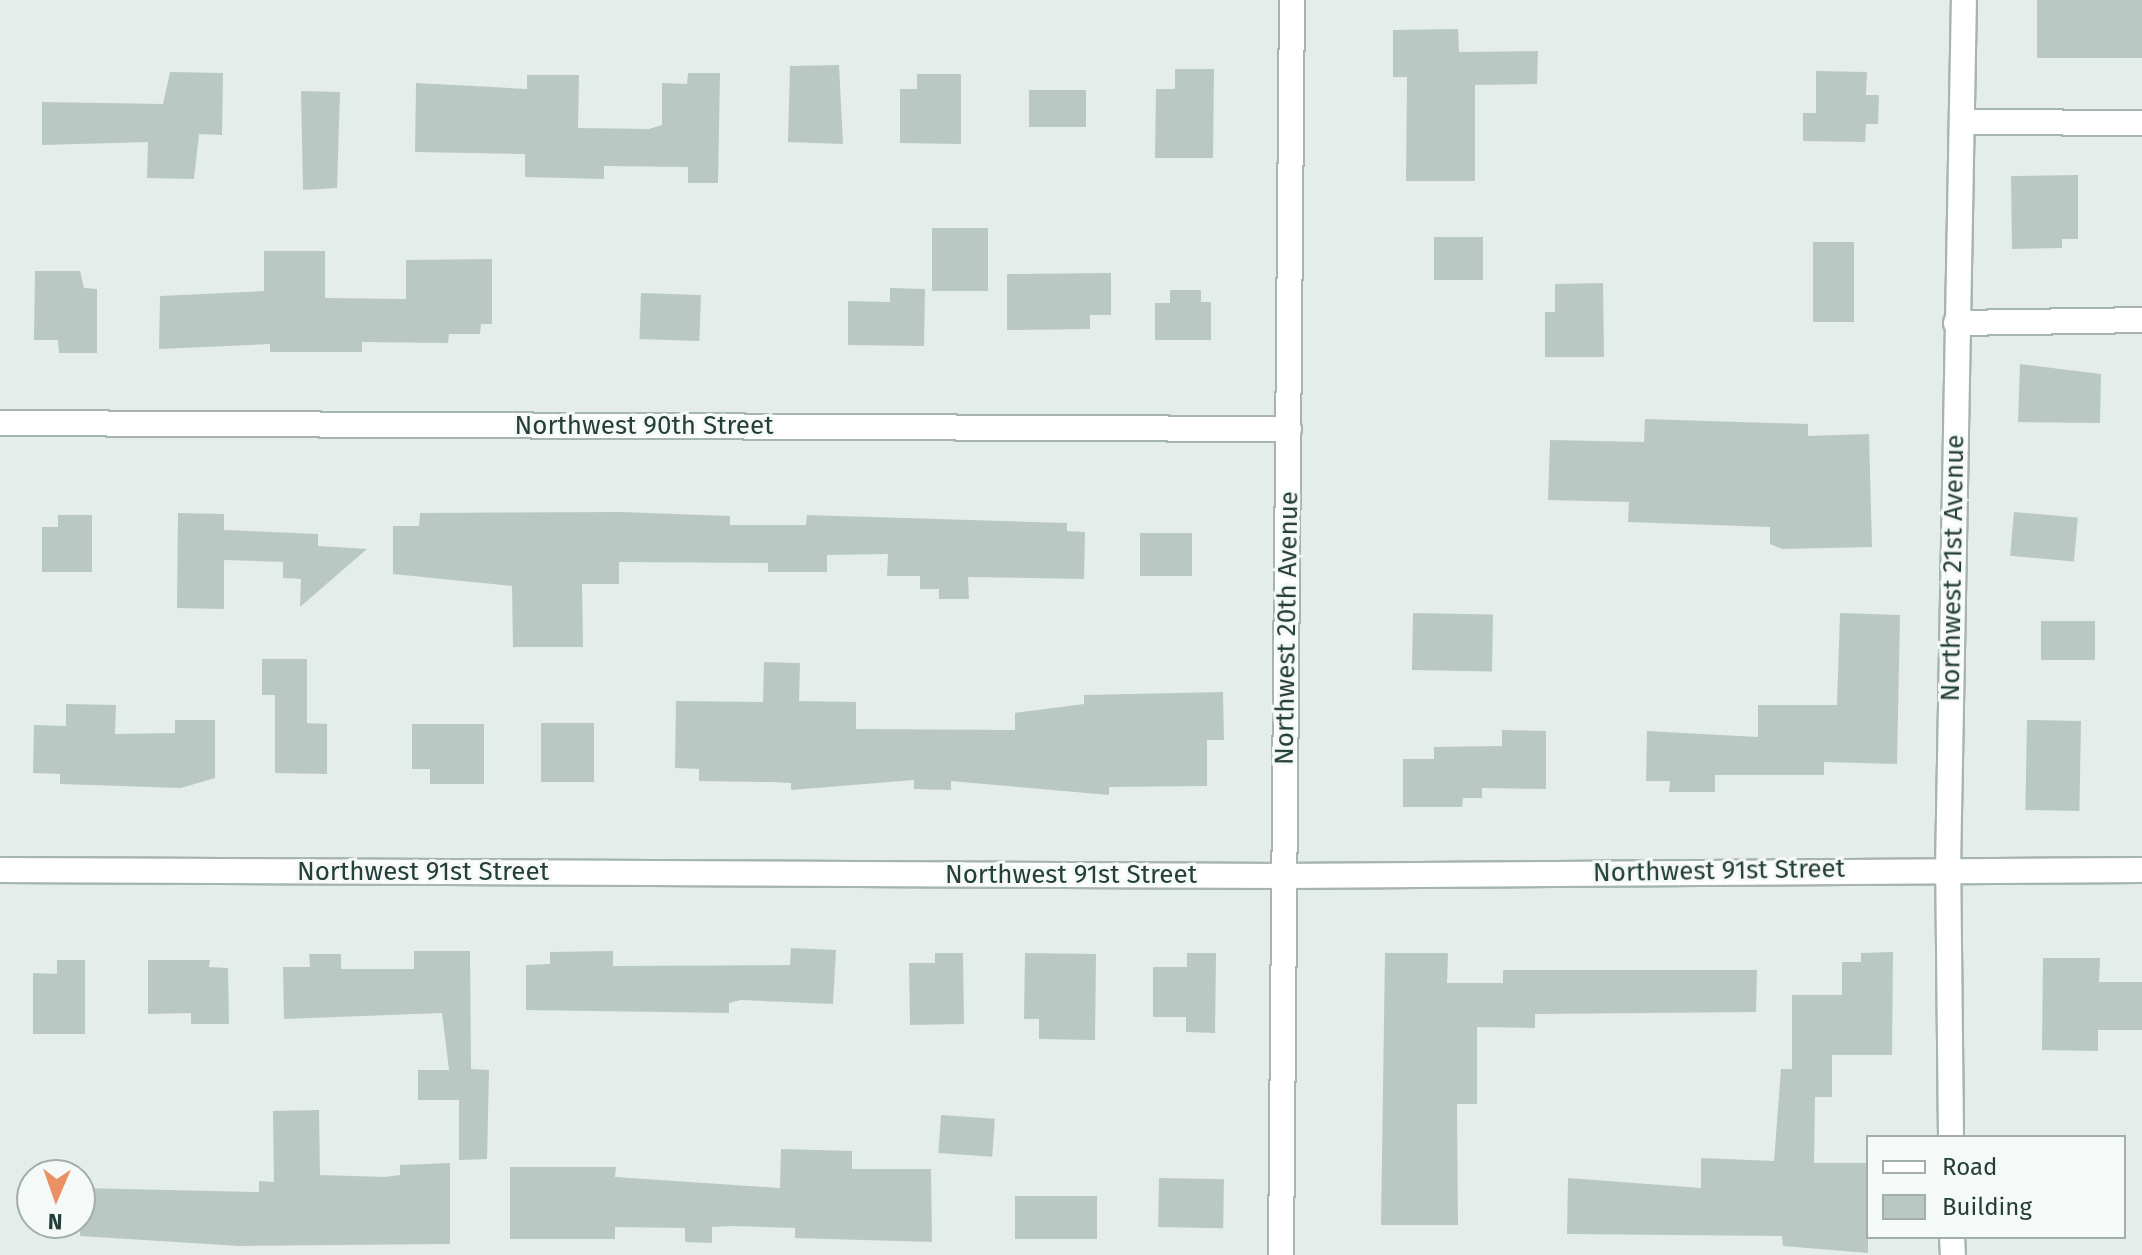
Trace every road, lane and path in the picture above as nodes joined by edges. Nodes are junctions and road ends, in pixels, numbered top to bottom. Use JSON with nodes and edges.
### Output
{"nodes":[{"id":1,"x":1292,"y":0,"type":"edge"},
{"id":2,"x":1964,"y":0,"type":"edge"},
{"id":3,"x":1965,"y":122,"type":"junction"},
{"id":4,"x":2142,"y":123,"type":"edge"},
{"id":5,"x":2142,"y":320,"type":"edge"},
{"id":6,"x":1956,"y":323,"type":"junction"},
{"id":7,"x":0,"y":423,"type":"edge"},
{"id":8,"x":1289,"y":429,"type":"junction"},
{"id":9,"x":1948,"y":869,"type":"junction"},
{"id":10,"x":0,"y":870,"type":"edge"},
{"id":11,"x":2142,"y":870,"type":"edge"},
{"id":12,"x":1284,"y":876,"type":"junction"},
{"id":13,"x":1951,"y":1135,"type":"edge"},
{"id":14,"x":1281,"y":1255,"type":"edge"}],
"edges":[{"from":1,"to":8,"type":"street","name":"Northwest 20th Avenue"},
{"from":2,"to":3,"type":"street","name":"Northwest 21st Avenue"},
{"from":3,"to":4,"type":"street"},
{"from":3,"to":6,"type":"street","name":"Northwest 21st Avenue"},
{"from":5,"to":6,"type":"street"},
{"from":6,"to":9,"type":"street","name":"Northwest 21st Avenue"},
{"from":7,"to":8,"type":"street","name":"Northwest 90th Street"},
{"from":8,"to":12,"type":"street","name":"Northwest 20th Avenue"},
{"from":9,"to":11,"type":"street","name":"Northwest 91st Street"},
{"from":9,"to":12,"type":"street","name":"Northwest 91st Street"},
{"from":9,"to":13,"type":"street","name":"Northwest 21st Avenue"},
{"from":10,"to":12,"type":"street","name":"Northwest 91st Street"},
{"from":12,"to":14,"type":"street","name":"Northwest 20th Avenue"}]}
